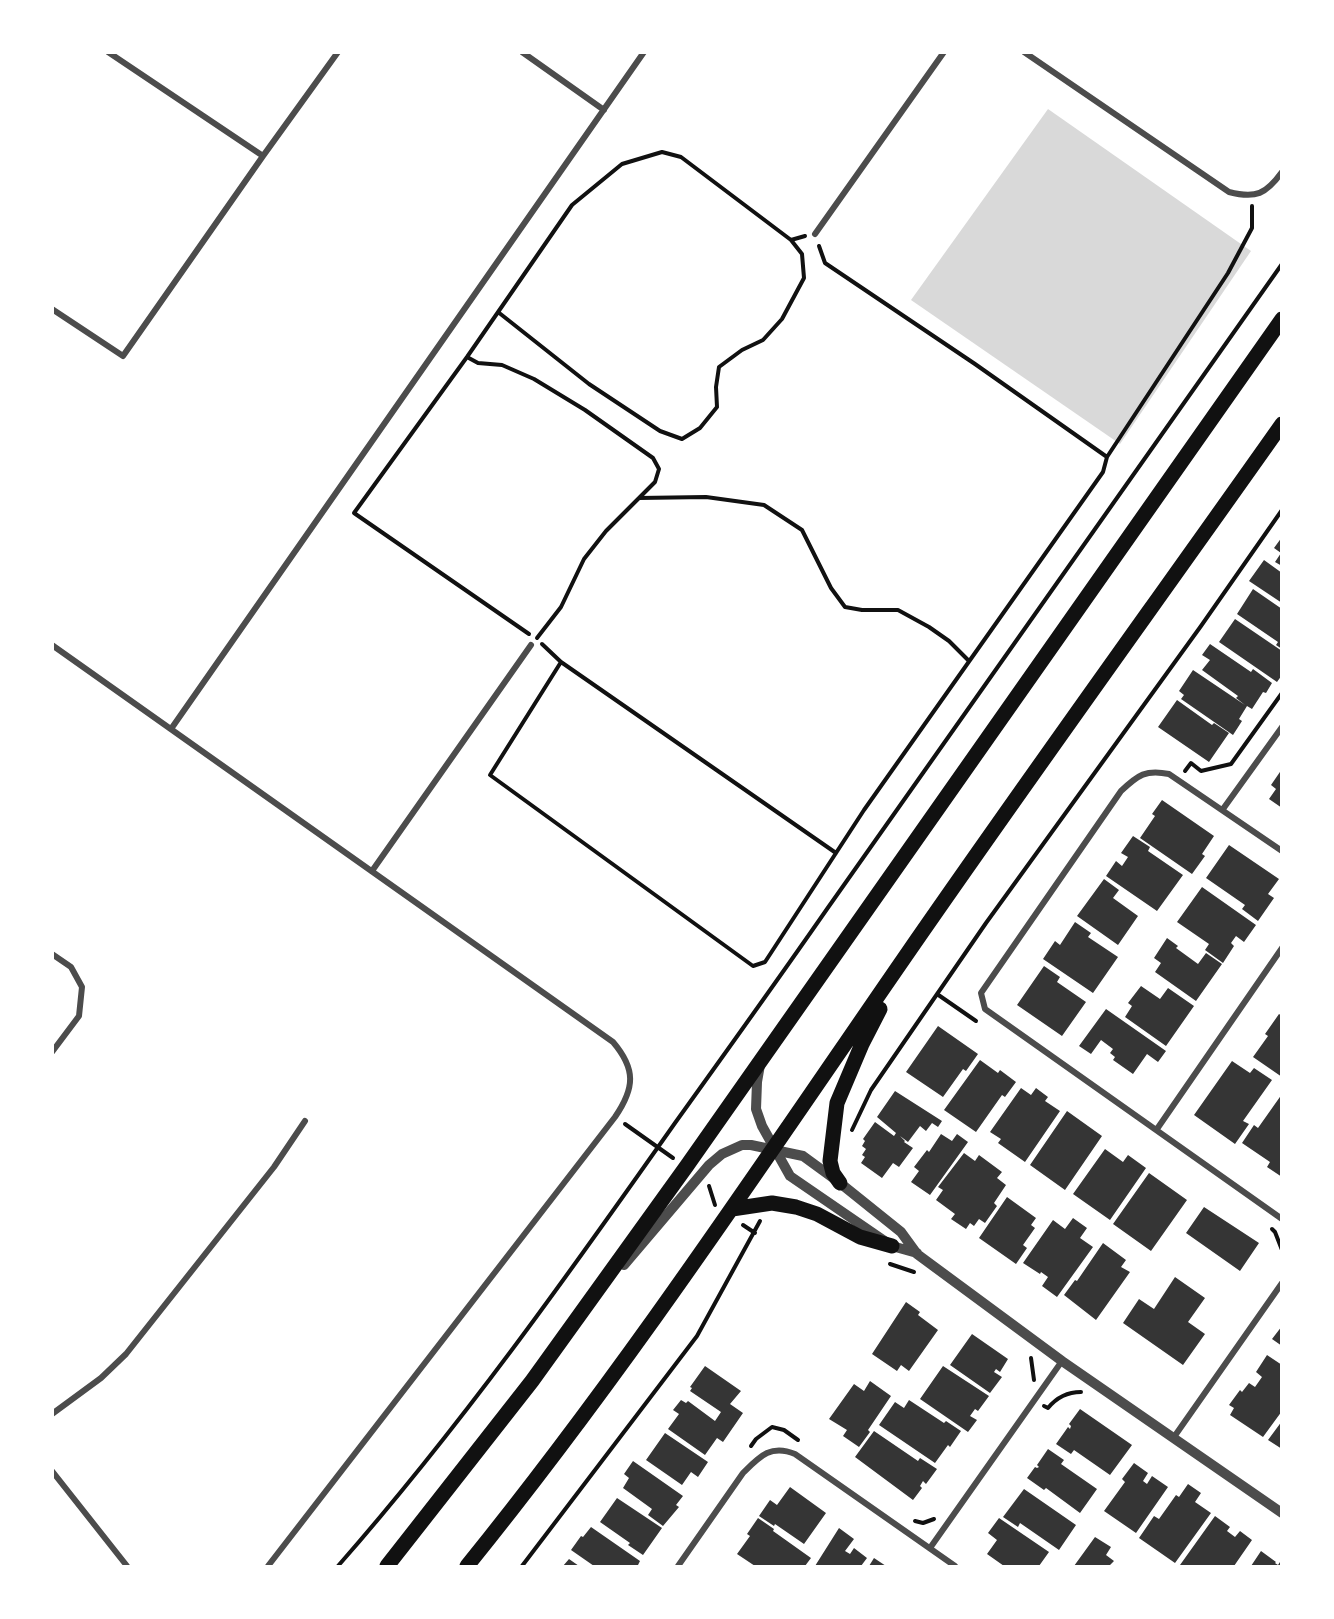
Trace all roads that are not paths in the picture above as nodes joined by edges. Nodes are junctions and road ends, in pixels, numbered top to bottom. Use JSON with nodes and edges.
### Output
{"nodes":[{"id":1,"x":108,"y":52,"type":"edge"},
{"id":2,"x":338,"y":52,"type":"edge"},
{"id":3,"x":522,"y":52,"type":"edge"},
{"id":4,"x":644,"y":52,"type":"edge"},
{"id":5,"x":944,"y":52,"type":"edge"},
{"id":6,"x":1024,"y":52,"type":"edge"},
{"id":7,"x":604,"y":110,"type":"junction"},
{"id":8,"x":263,"y":156,"type":"junction"},
{"id":9,"x":1281,"y":172,"type":"edge"},
{"id":10,"x":815,"y":234,"type":"road end"},
{"id":11,"x":52,"y":309,"type":"edge"},
{"id":12,"x":1281,"y":319,"type":"edge"},
{"id":13,"x":1281,"y":424,"type":"edge"},
{"id":14,"x":52,"y":645,"type":"edge"},
{"id":15,"x":531,"y":645,"type":"road end"},
{"id":16,"x":1281,"y":728,"type":"edge"},
{"id":17,"x":171,"y":729,"type":"junction"},
{"id":18,"x":1223,"y":809,"type":"junction"},
{"id":19,"x":1281,"y":851,"type":"edge"},
{"id":20,"x":372,"y":871,"type":"junction"},
{"id":21,"x":1281,"y":948,"type":"edge"},
{"id":22,"x":908,"y":953,"type":"junction"},
{"id":23,"x":52,"y":954,"type":"edge"},
{"id":24,"x":52,"y":1052,"type":"edge"},
{"id":25,"x":760,"y":1062,"type":"junction"},
{"id":26,"x":305,"y":1121,"type":"dead end"},
{"id":27,"x":1157,"y":1129,"type":"junction"},
{"id":28,"x":774,"y":1150,"type":"junction"},
{"id":29,"x":840,"y":1183,"type":"junction"},
{"id":30,"x":732,"y":1209,"type":"junction"},
{"id":31,"x":1281,"y":1219,"type":"edge"},
{"id":32,"x":892,"y":1246,"type":"junction"},
{"id":33,"x":917,"y":1254,"type":"junction"},
{"id":34,"x":1281,"y":1283,"type":"edge"},
{"id":35,"x":568,"y":1331,"type":"junction"},
{"id":36,"x":1062,"y":1361,"type":"junction"},
{"id":37,"x":52,"y":1414,"type":"edge"},
{"id":38,"x":1174,"y":1437,"type":"junction"},
{"id":39,"x":52,"y":1472,"type":"edge"},
{"id":40,"x":1281,"y":1513,"type":"edge"},
{"id":41,"x":930,"y":1548,"type":"junction"},
{"id":42,"x":127,"y":1566,"type":"edge"},
{"id":43,"x":268,"y":1566,"type":"edge"},
{"id":44,"x":387,"y":1566,"type":"edge"},
{"id":45,"x":467,"y":1566,"type":"edge"},
{"id":46,"x":678,"y":1566,"type":"edge"},
{"id":47,"x":955,"y":1566,"type":"edge"}],
"edges":[{"from":1,"to":8,"type":"street"},
{"from":2,"to":8,"type":"street"},
{"from":3,"to":7,"type":"street"},
{"from":4,"to":7,"type":"street"},
{"from":5,"to":10,"type":"street"},
{"from":6,"to":9,"type":"street"},
{"from":7,"to":17,"type":"street"},
{"from":8,"to":11,"type":"street"},
{"from":12,"to":25,"type":"main road"},
{"from":13,"to":22,"type":"main road"},
{"from":14,"to":17,"type":"street"},
{"from":15,"to":20,"type":"street"},
{"from":16,"to":18,"type":"street"},
{"from":17,"to":20,"type":"street"},
{"from":18,"to":19,"type":"street"},
{"from":18,"to":27,"type":"street"},
{"from":20,"to":43,"type":"street"},
{"from":21,"to":27,"type":"street"},
{"from":22,"to":28,"type":"main road"},
{"from":22,"to":29,"type":"main road"},
{"from":23,"to":24,"type":"street"},
{"from":25,"to":28,"type":"street"},
{"from":25,"to":35,"type":"main road"},
{"from":26,"to":37,"type":"street"},
{"from":27,"to":31,"type":"street"},
{"from":28,"to":29,"type":"street"},
{"from":28,"to":30,"type":"main road"},
{"from":28,"to":32,"type":"street"},
{"from":28,"to":35,"type":"street"},
{"from":29,"to":33,"type":"street"},
{"from":30,"to":32,"type":"main road"},
{"from":30,"to":45,"type":"main road"},
{"from":32,"to":33,"type":"street"},
{"from":33,"to":36,"type":"street"},
{"from":34,"to":38,"type":"street"},
{"from":35,"to":44,"type":"main road"},
{"from":36,"to":38,"type":"street"},
{"from":36,"to":41,"type":"street"},
{"from":38,"to":40,"type":"street"},
{"from":39,"to":42,"type":"street"},
{"from":41,"to":46,"type":"street"},
{"from":41,"to":47,"type":"street"}]}
